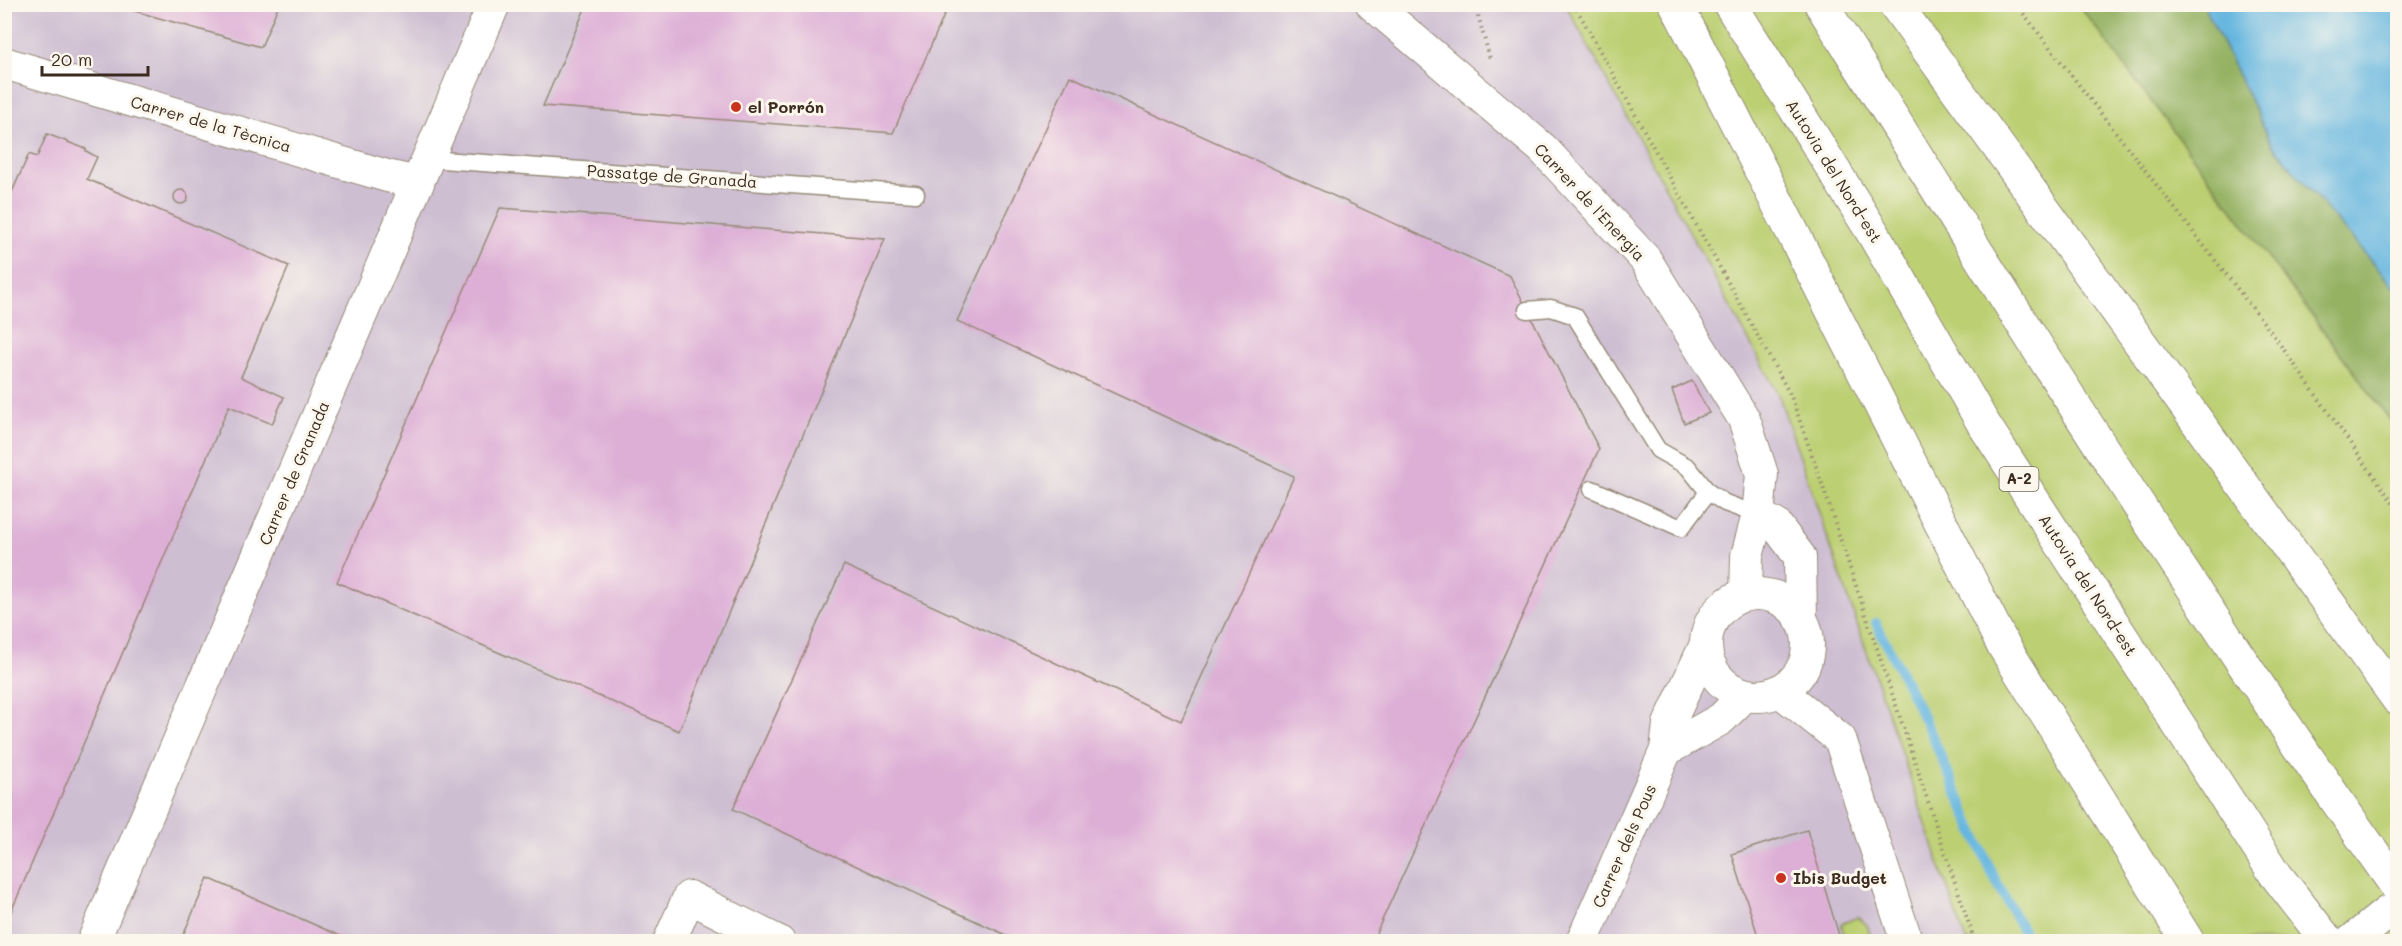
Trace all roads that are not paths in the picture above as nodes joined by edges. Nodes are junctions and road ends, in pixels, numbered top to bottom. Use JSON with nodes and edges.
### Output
{"nodes":[{"id":1,"x":494,"y":4,"type":"edge"},
{"id":2,"x":1372,"y":4,"type":"edge"},
{"id":3,"x":1676,"y":4,"type":"edge"},
{"id":4,"x":1730,"y":4,"type":"edge"},
{"id":5,"x":1821,"y":4,"type":"edge"},
{"id":6,"x":1895,"y":4,"type":"edge"},
{"id":7,"x":4,"y":63,"type":"edge"},
{"id":8,"x":423,"y":171,"type":"junction"},
{"id":9,"x":916,"y":194,"type":"dead end"},
{"id":10,"x":1527,"y":310,"type":"dead end"},
{"id":11,"x":1592,"y":489,"type":"dead end"},
{"id":12,"x":1708,"y":492,"type":"junction"},
{"id":13,"x":1758,"y":515,"type":"junction"},
{"id":14,"x":1746,"y":595,"type":"junction"},
{"id":15,"x":1802,"y":620,"type":"junction"},
{"id":16,"x":1706,"y":644,"type":"junction"},
{"id":17,"x":1780,"y":691,"type":"junction"},
{"id":18,"x":1745,"y":695,"type":"junction"},
{"id":19,"x":2397,"y":699,"type":"edge"},
{"id":20,"x":1666,"y":750,"type":"junction"},
{"id":21,"x":2397,"y":888,"type":"edge"},
{"id":22,"x":2397,"y":908,"type":"edge"},
{"id":23,"x":93,"y":942,"type":"edge"},
{"id":24,"x":669,"y":942,"type":"edge"},
{"id":25,"x":779,"y":942,"type":"edge"},
{"id":26,"x":1581,"y":942,"type":"edge"},
{"id":27,"x":1907,"y":942,"type":"edge"},
{"id":28,"x":2188,"y":942,"type":"edge"},
{"id":29,"x":2328,"y":942,"type":"edge"},
{"id":30,"x":2351,"y":942,"type":"edge"}],
"edges":[{"from":1,"to":8,"type":"street","name":"Carrer de Granada"},
{"from":2,"to":13,"type":"street","name":"Carrer de l'Energia"},
{"from":3,"to":28,"type":"main road"},
{"from":4,"to":29,"type":"main road","name":"Autovia del Nord-est","number":"A-2"},
{"from":5,"to":21,"type":"main road"},
{"from":6,"to":19,"type":"main road"},
{"from":7,"to":8,"type":"street","name":"Carrer de la Tècnica"},
{"from":8,"to":9,"type":"lane","name":"Passatge de Granada"},
{"from":8,"to":23,"type":"street","name":"Carrer de Granada"},
{"from":10,"to":12,"type":"lane"},
{"from":11,"to":12,"type":"lane"},
{"from":12,"to":13,"type":"lane"},
{"from":13,"to":14,"type":"street","name":"Carrer de l'Energia"},
{"from":13,"to":15,"type":"street"},
{"from":14,"to":15,"type":"street"},
{"from":14,"to":16,"type":"street"},
{"from":15,"to":17,"type":"street"},
{"from":16,"to":18,"type":"street"},
{"from":16,"to":20,"type":"street","name":"Carrer dels Pous"},
{"from":17,"to":18,"type":"street"},
{"from":17,"to":27,"type":"street"},
{"from":18,"to":20,"type":"street"},
{"from":20,"to":26,"type":"street","name":"Carrer dels Pous"},
{"from":22,"to":30,"type":"main road"},
{"from":24,"to":25,"type":"street"}]}
